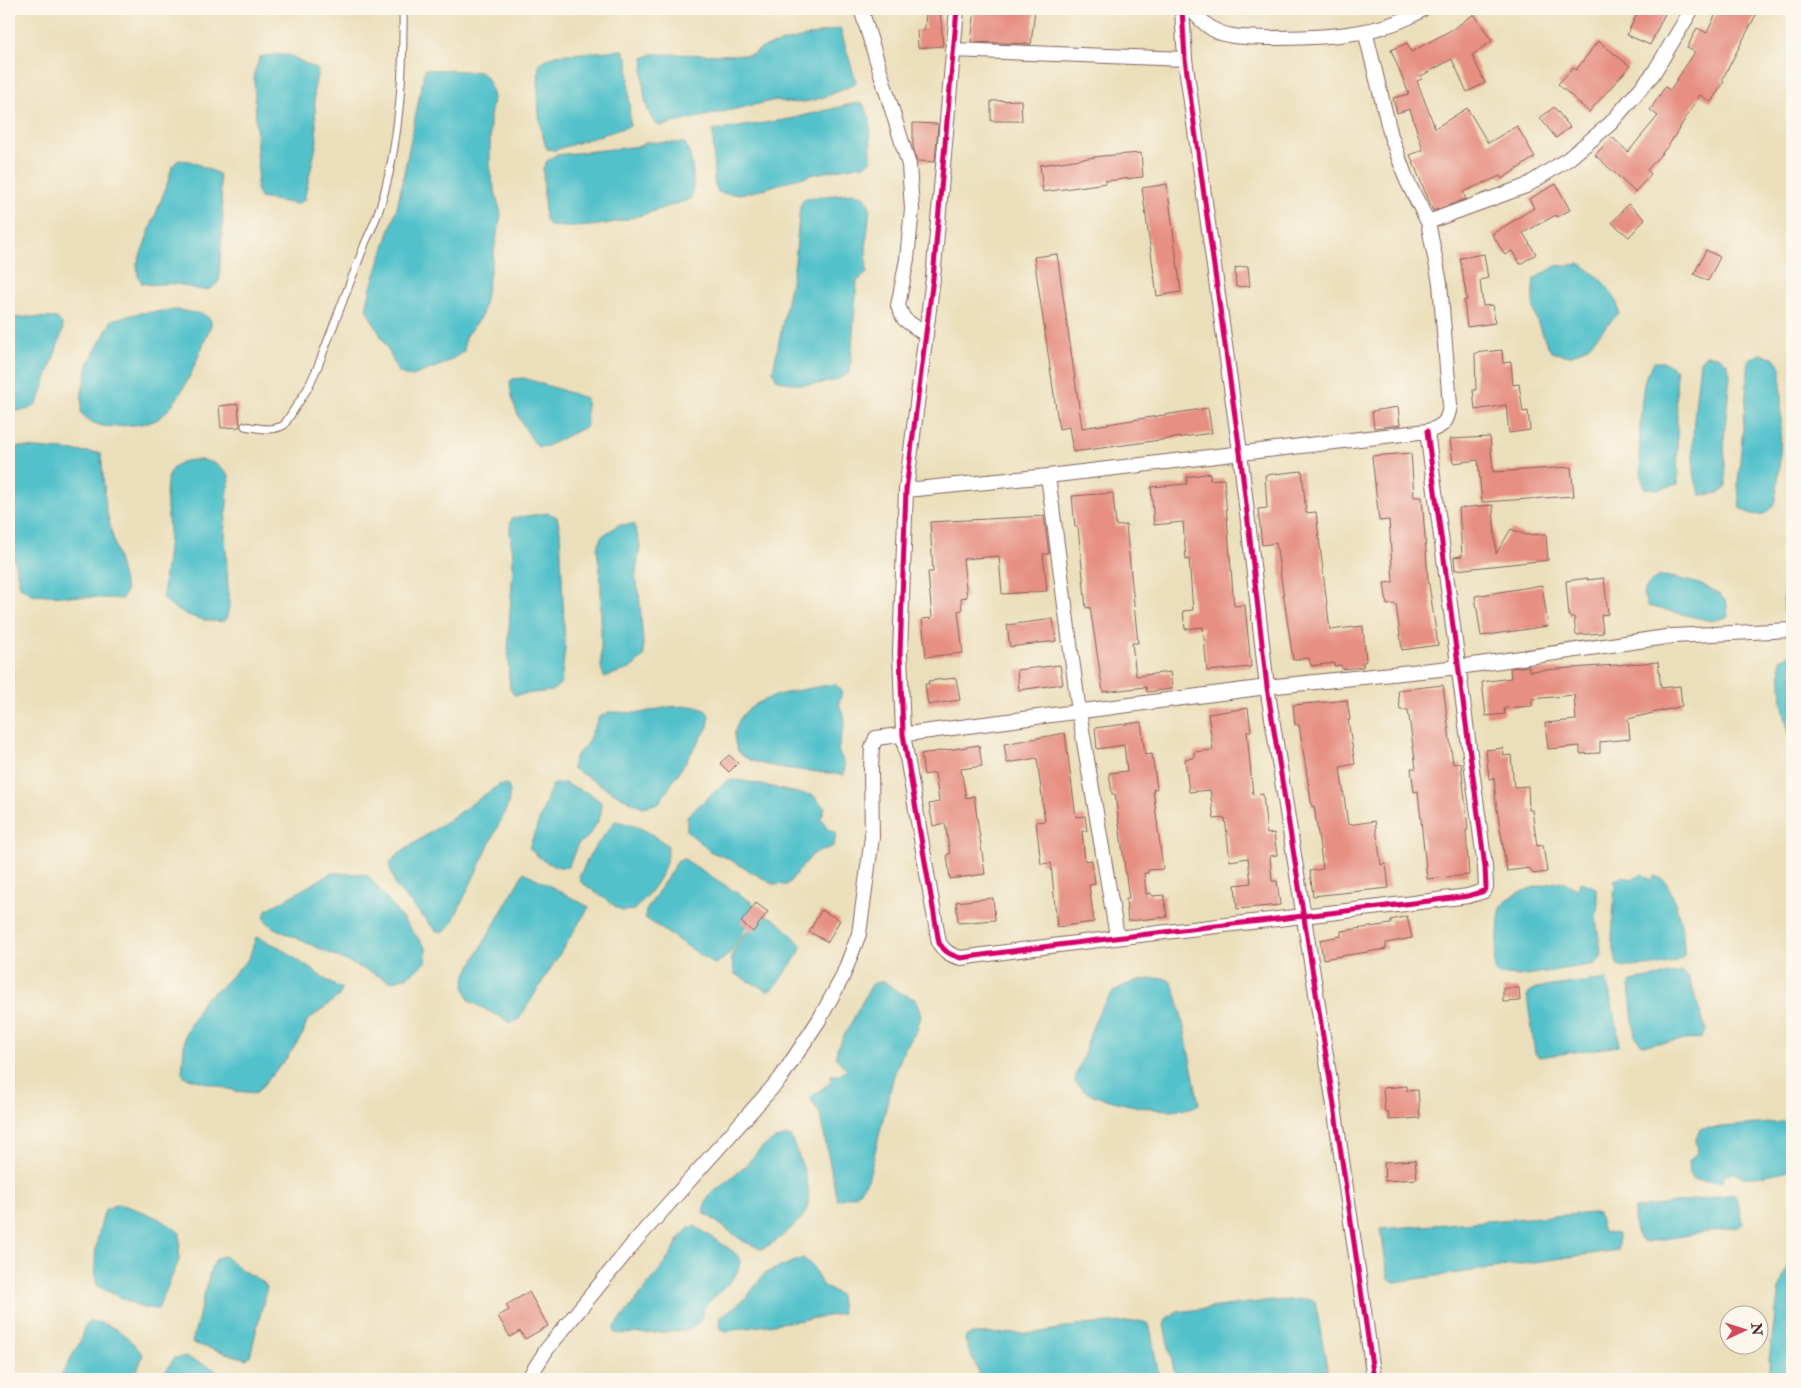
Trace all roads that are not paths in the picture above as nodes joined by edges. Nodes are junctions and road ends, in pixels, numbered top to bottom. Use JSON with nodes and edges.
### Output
{"nodes":[{"id":1,"x":403,"y":9,"type":"edge"},
{"id":2,"x":861,"y":9,"type":"edge"},
{"id":3,"x":957,"y":9,"type":"edge"},
{"id":4,"x":1182,"y":9,"type":"edge"},
{"id":5,"x":1191,"y":9,"type":"edge"},
{"id":6,"x":1423,"y":9,"type":"edge"},
{"id":7,"x":1692,"y":9,"type":"edge"},
{"id":8,"x":1365,"y":31,"type":"junction"},
{"id":9,"x":953,"y":50,"type":"junction"},
{"id":10,"x":1185,"y":59,"type":"junction"},
{"id":11,"x":1428,"y":222,"type":"junction"},
{"id":12,"x":926,"y":334,"type":"junction"},
{"id":13,"x":245,"y":426,"type":"dead end"},
{"id":14,"x":1427,"y":431,"type":"junction"},
{"id":15,"x":1240,"y":452,"type":"junction"},
{"id":16,"x":1048,"y":476,"type":"junction"},
{"id":17,"x":906,"y":490,"type":"junction"},
{"id":18,"x":1792,"y":630,"type":"edge"},
{"id":19,"x":1459,"y":667,"type":"junction"},
{"id":20,"x":1267,"y":687,"type":"junction"},
{"id":21,"x":1079,"y":712,"type":"junction"},
{"id":22,"x":903,"y":734,"type":"junction"},
{"id":23,"x":1304,"y":917,"type":"junction"},
{"id":24,"x":1117,"y":936,"type":"junction"},
{"id":25,"x":528,"y":1379,"type":"edge"},
{"id":26,"x":1374,"y":1379,"type":"edge"}],
"edges":[{"from":1,"to":13,"type":"lane"},
{"from":2,"to":12,"type":"street"},
{"from":3,"to":9,"type":"street"},
{"from":4,"to":10,"type":"street"},
{"from":5,"to":8,"type":"street"},
{"from":6,"to":8,"type":"street"},
{"from":7,"to":11,"type":"street"},
{"from":8,"to":11,"type":"street"},
{"from":9,"to":10,"type":"street"},
{"from":9,"to":12,"type":"street"},
{"from":10,"to":15,"type":"street"},
{"from":11,"to":14,"type":"street"},
{"from":12,"to":17,"type":"street"},
{"from":14,"to":15,"type":"street"},
{"from":14,"to":19,"type":"street"},
{"from":15,"to":16,"type":"street"},
{"from":15,"to":20,"type":"street"},
{"from":16,"to":17,"type":"street"},
{"from":16,"to":21,"type":"street"},
{"from":17,"to":22,"type":"street"},
{"from":18,"to":19,"type":"street"},
{"from":19,"to":20,"type":"street"},
{"from":19,"to":23,"type":"street"},
{"from":20,"to":21,"type":"street"},
{"from":20,"to":23,"type":"street"},
{"from":21,"to":22,"type":"street"},
{"from":21,"to":24,"type":"street"},
{"from":22,"to":24,"type":"street"},
{"from":22,"to":25,"type":"street"},
{"from":23,"to":24,"type":"street"},
{"from":23,"to":26,"type":"street"}]}
